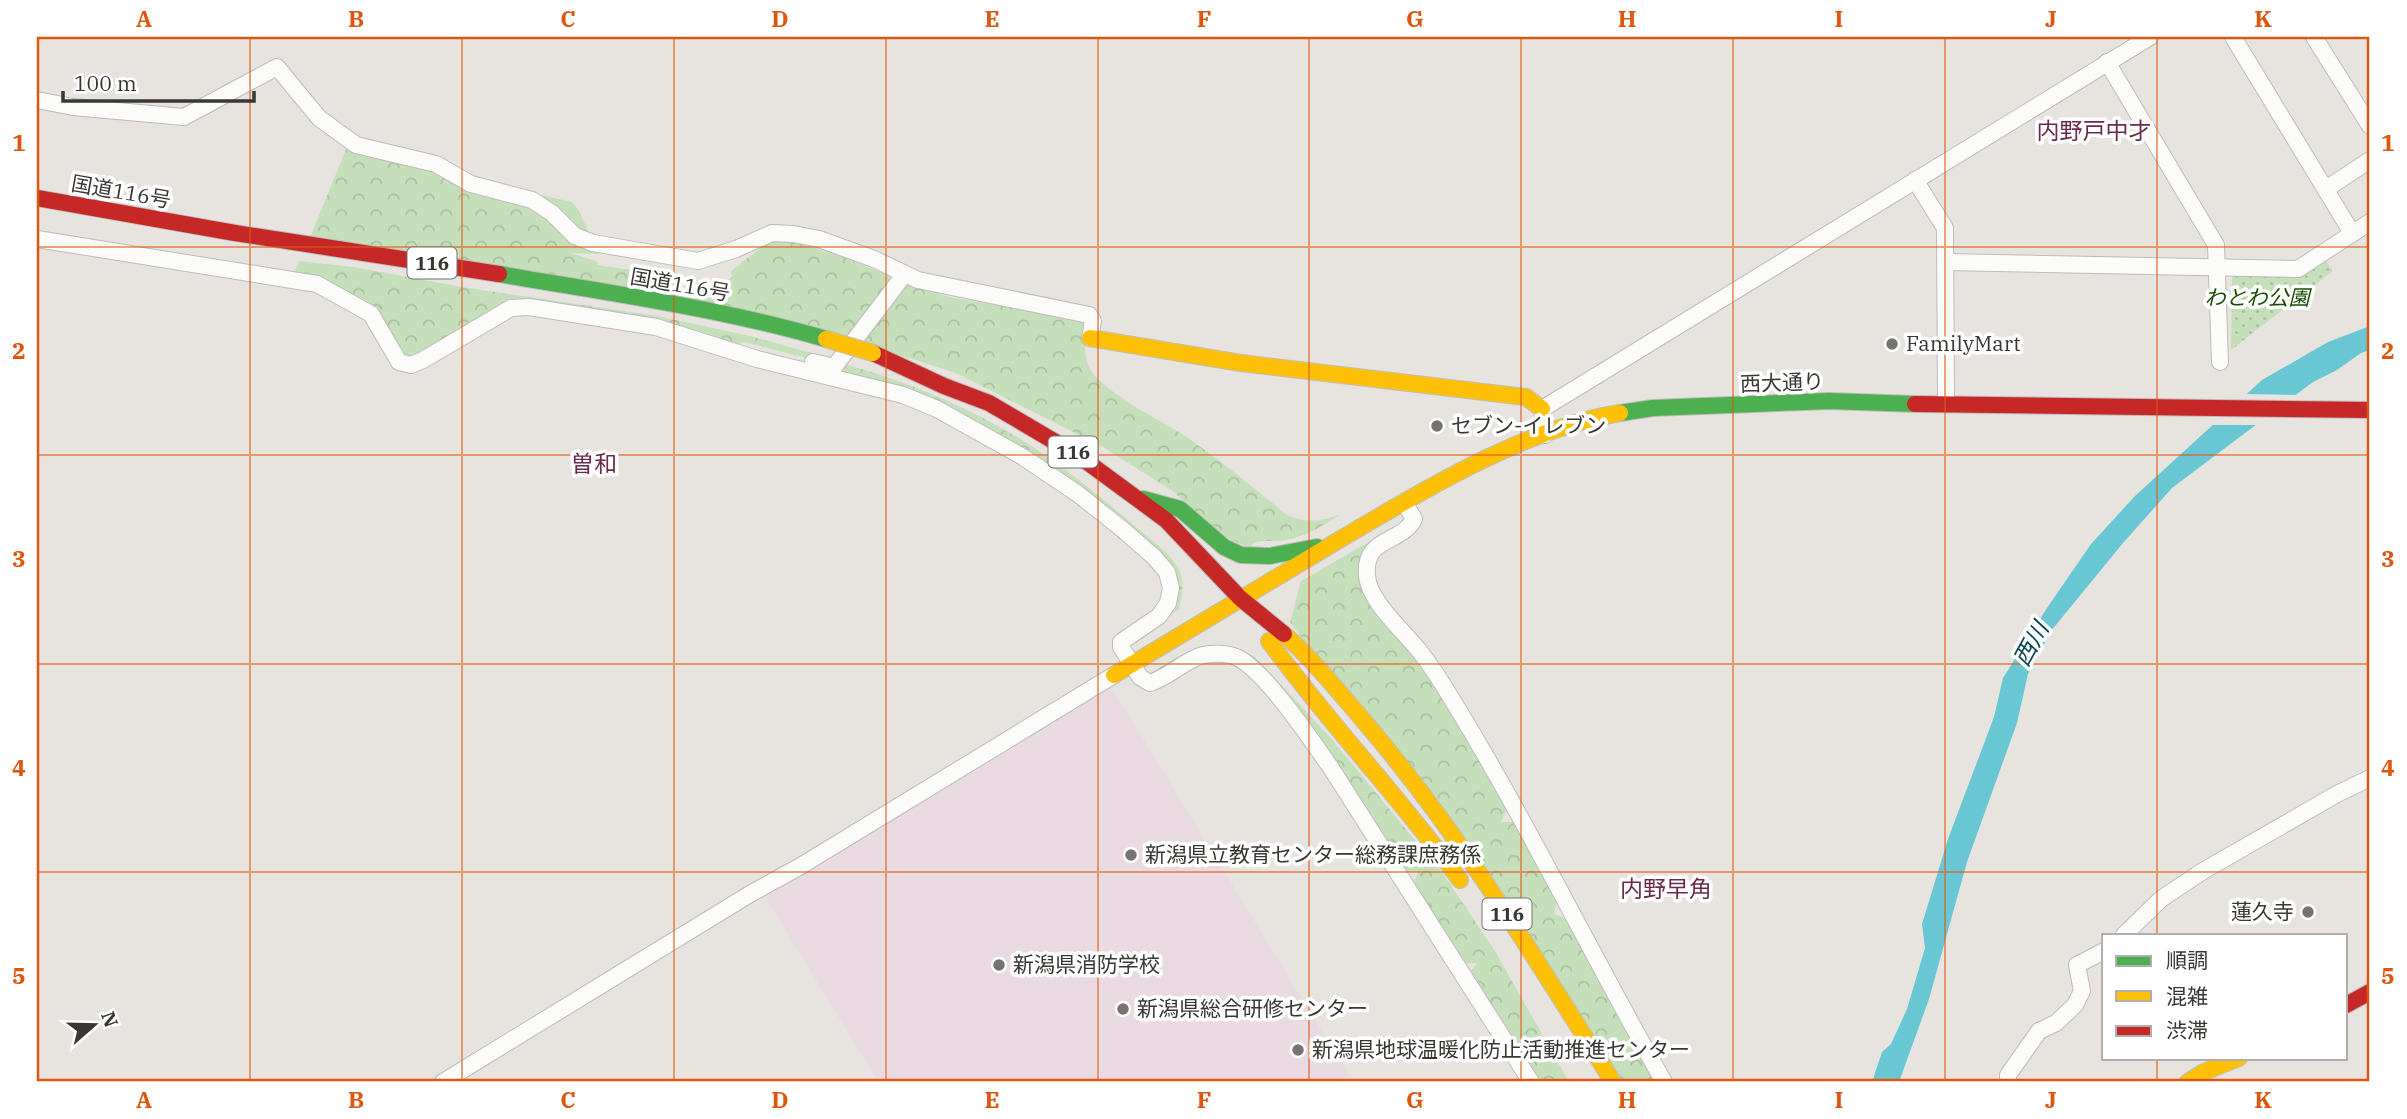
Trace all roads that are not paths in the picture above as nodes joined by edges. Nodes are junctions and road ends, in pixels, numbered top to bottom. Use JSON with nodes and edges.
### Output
{"nodes":[{"id":1,"x":2150,"y":37,"type":"edge"},
{"id":2,"x":2233,"y":37,"type":"edge"},
{"id":3,"x":2314,"y":37,"type":"edge"},
{"id":4,"x":2107,"y":62,"type":"junction"},
{"id":5,"x":37,"y":100,"type":"edge"},
{"id":6,"x":2370,"y":127,"type":"edge"},
{"id":7,"x":2370,"y":160,"type":"edge"},
{"id":8,"x":1915,"y":180,"type":"junction"},
{"id":9,"x":2326,"y":189,"type":"junction"},
{"id":10,"x":37,"y":198,"type":"edge"},
{"id":11,"x":2370,"y":222,"type":"edge"},
{"id":12,"x":2352,"y":233,"type":"junction"},
{"id":13,"x":37,"y":239,"type":"edge"},
{"id":14,"x":1945,"y":262,"type":"junction"},
{"id":15,"x":2218,"y":268,"type":"junction"},
{"id":16,"x":904,"y":275,"type":"junction"},
{"id":17,"x":1090,"y":338,"type":"joint"},
{"id":18,"x":757,"y":359,"type":"junction"},
{"id":19,"x":2220,"y":362,"type":"dead end"},
{"id":20,"x":1946,"y":402,"type":"junction"},
{"id":21,"x":1542,"y":409,"type":"junction"},
{"id":22,"x":2370,"y":410,"type":"edge"},
{"id":23,"x":1545,"y":435,"type":"junction"},
{"id":24,"x":1138,"y":499,"type":"junction"},
{"id":25,"x":1404,"y":502,"type":"junction"},
{"id":26,"x":1329,"y":547,"type":"junction"},
{"id":27,"x":1240,"y":598,"type":"junction"},
{"id":28,"x":1131,"y":666,"type":"junction"},
{"id":29,"x":1114,"y":675,"type":"joint"},
{"id":30,"x":2370,"y":778,"type":"edge"},
{"id":31,"x":1471,"y":896,"type":"dead end"},
{"id":32,"x":2125,"y":934,"type":"edge"},
{"id":33,"x":2102,"y":952,"type":"edge"},
{"id":34,"x":2370,"y":992,"type":"edge"},
{"id":35,"x":2348,"y":1004,"type":"edge"},
{"id":36,"x":2234,"y":1060,"type":"edge"},
{"id":37,"x":443,"y":1082,"type":"edge"},
{"id":38,"x":1531,"y":1082,"type":"edge"},
{"id":39,"x":1613,"y":1082,"type":"edge"},
{"id":40,"x":1664,"y":1082,"type":"edge"},
{"id":41,"x":2008,"y":1082,"type":"edge"},
{"id":42,"x":2188,"y":1082,"type":"edge"}],
"edges":[{"from":1,"to":4,"type":"street"},
{"from":2,"to":9,"type":"street"},
{"from":3,"to":6,"type":"street"},
{"from":4,"to":8,"type":"street"},
{"from":4,"to":15,"type":"street"},
{"from":5,"to":16,"type":"street"},
{"from":7,"to":9,"type":"street"},
{"from":8,"to":14,"type":"street"},
{"from":8,"to":21,"type":"street"},
{"from":9,"to":12,"type":"street"},
{"from":10,"to":24,"type":"main road","name":"国道116号","number":"116","bridge":true},
{"from":11,"to":12,"type":"street"},
{"from":12,"to":15,"type":"street"},
{"from":13,"to":18,"type":"street"},
{"from":14,"to":15,"type":"street"},
{"from":14,"to":20,"type":"street"},
{"from":15,"to":19,"type":"street"},
{"from":16,"to":17,"type":"street"},
{"from":16,"to":18,"type":"street"},
{"from":17,"to":21,"type":"main road"},
{"from":18,"to":28,"type":"street"},
{"from":20,"to":22,"type":"main road","name":"西大通り"},
{"from":20,"to":23,"type":"main road","name":"西大通り"},
{"from":21,"to":23,"type":"street"},
{"from":23,"to":25,"type":"main road","name":"西大通り"},
{"from":24,"to":26,"type":"main road"},
{"from":24,"to":27,"type":"main road","name":"国道116号","number":"116"},
{"from":25,"to":26,"type":"main road","name":"西大通り"},
{"from":25,"to":40,"type":"street"},
{"from":26,"to":27,"type":"main road","name":"西大通り"},
{"from":27,"to":28,"type":"main road","name":"西大通り"},
{"from":27,"to":31,"type":"main road","number":"116"},
{"from":27,"to":39,"type":"main road","number":"116"},
{"from":28,"to":29,"type":"main road","name":"西大通り"},
{"from":28,"to":38,"type":"street"},
{"from":29,"to":37,"type":"street"},
{"from":30,"to":32,"type":"street"},
{"from":33,"to":41,"type":"street"},
{"from":34,"to":35,"type":"main road"},
{"from":36,"to":42,"type":"main road"}]}
